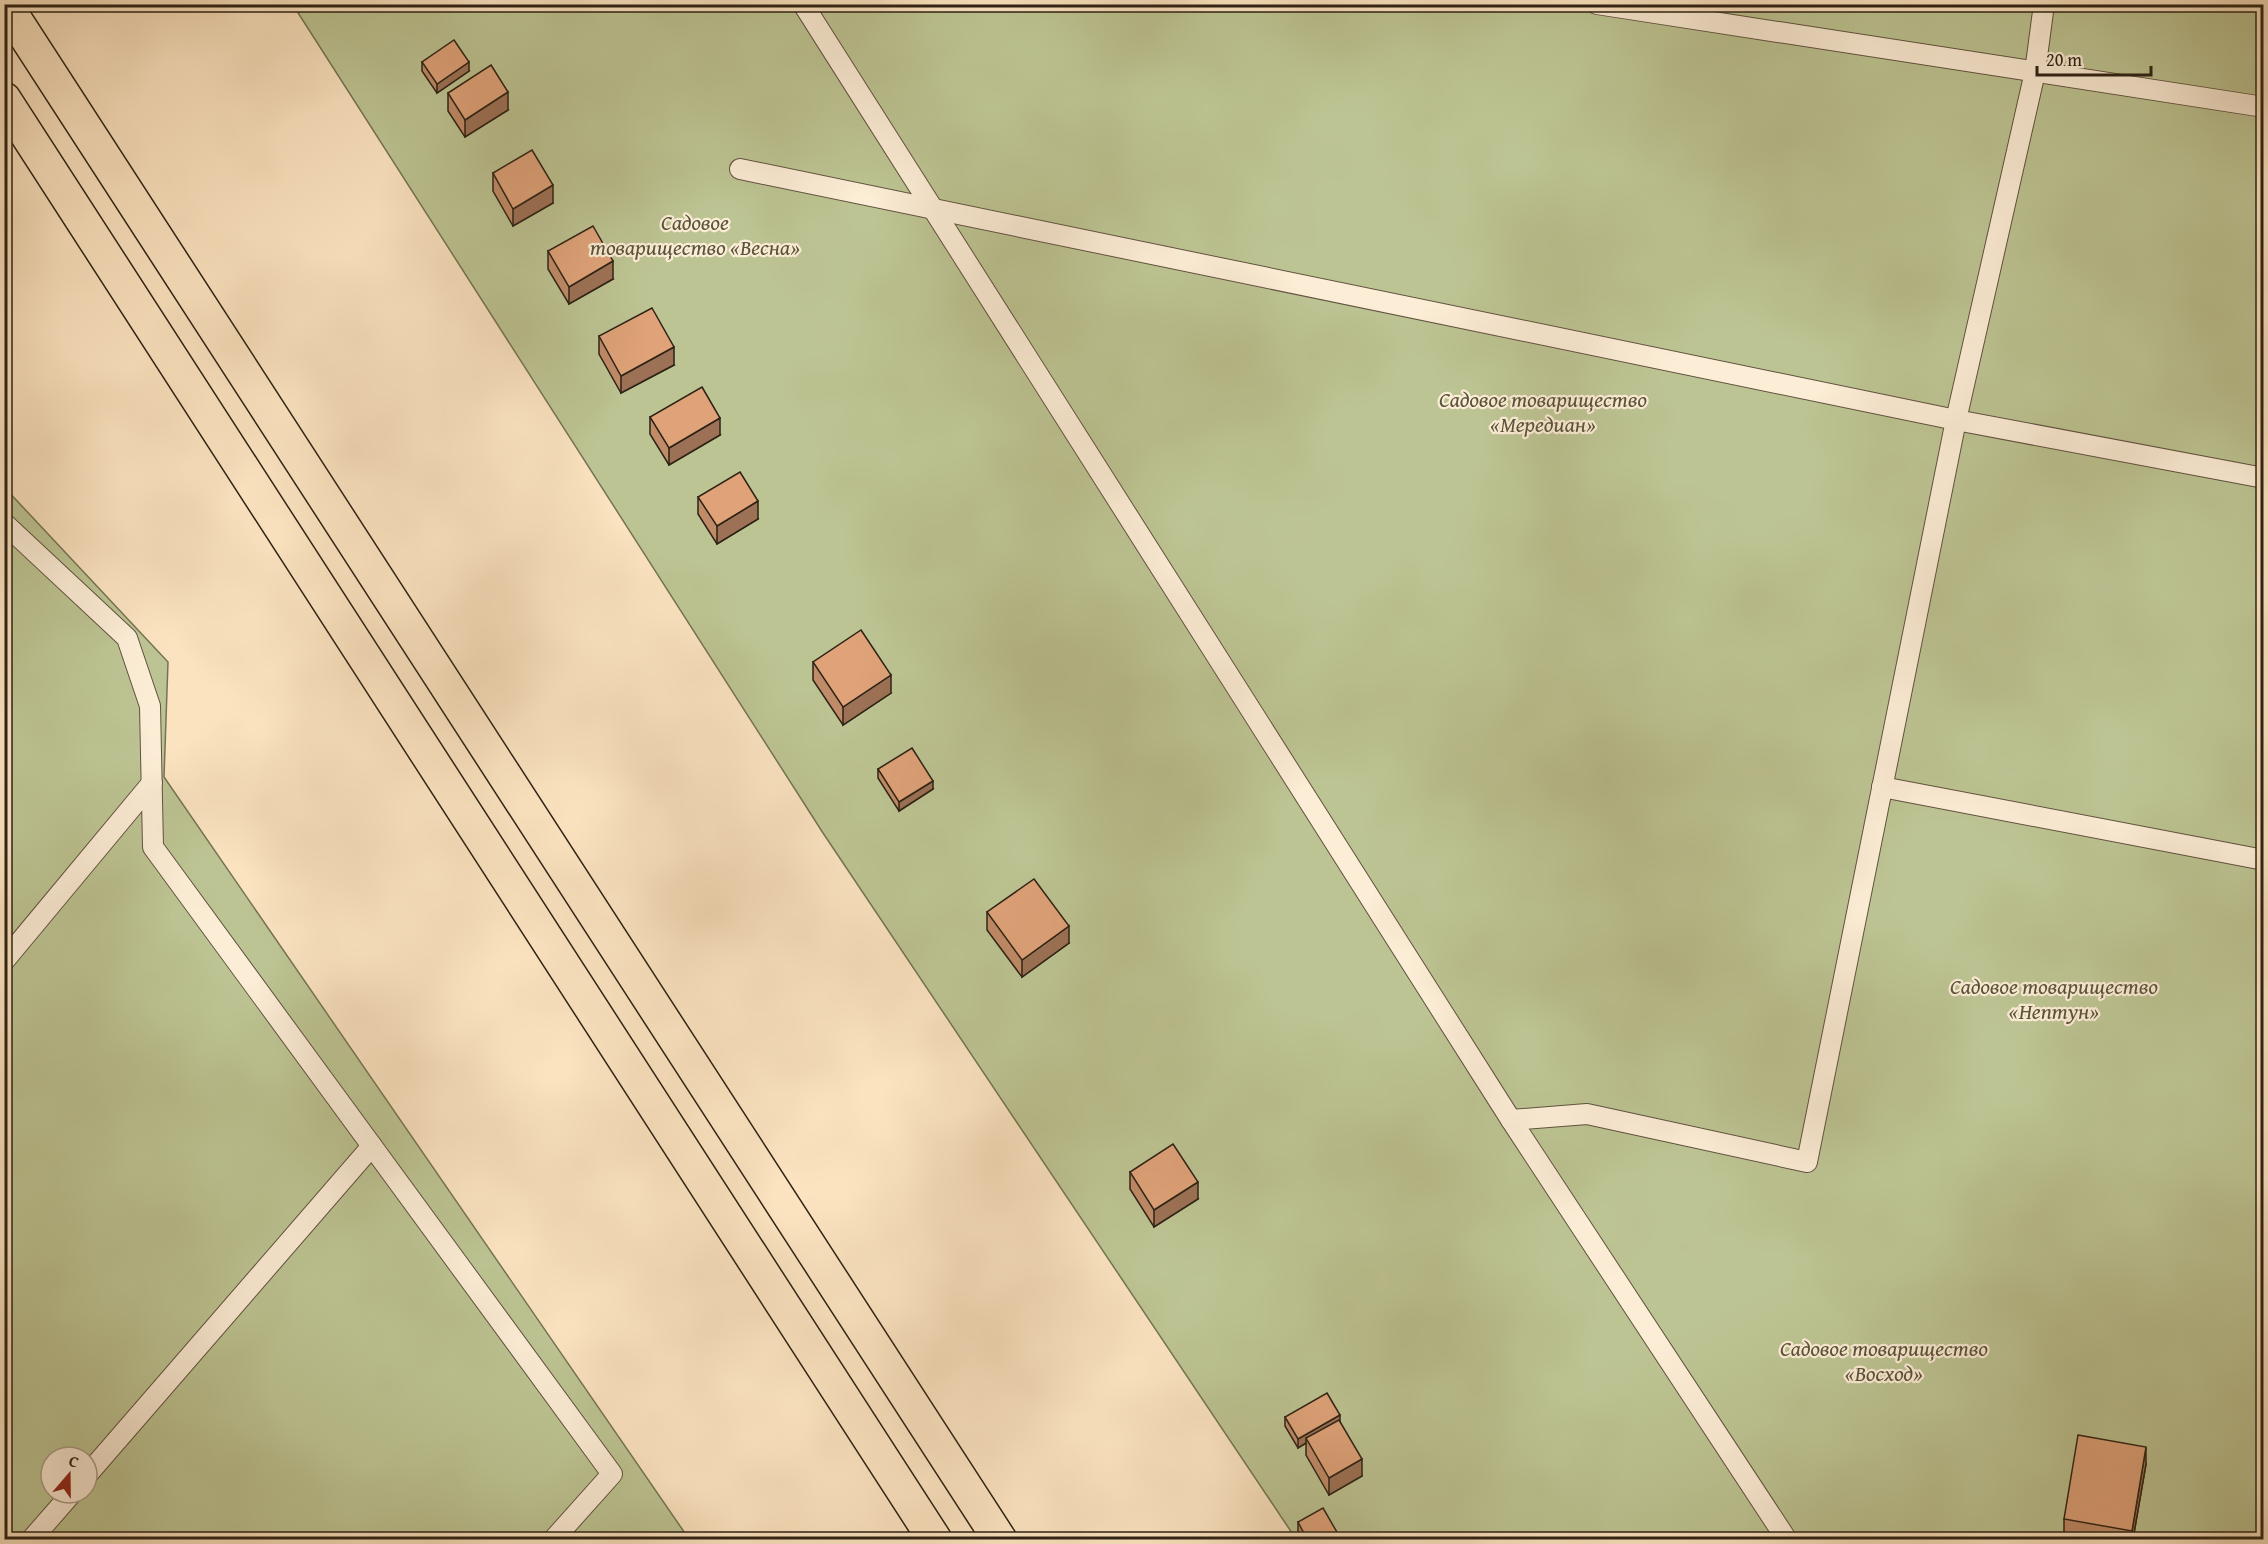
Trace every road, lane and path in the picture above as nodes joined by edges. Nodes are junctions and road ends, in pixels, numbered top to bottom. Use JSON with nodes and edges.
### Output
{"nodes":[{"id":1,"x":5,"y":4,"type":"edge"},
{"id":2,"x":803,"y":4,"type":"edge"},
{"id":3,"x":1597,"y":4,"type":"edge"},
{"id":4,"x":2044,"y":4,"type":"edge"},
{"id":5,"x":2035,"y":72,"type":"junction"},
{"id":6,"x":4,"y":99,"type":"edge"},
{"id":7,"x":2264,"y":107,"type":"edge"},
{"id":8,"x":740,"y":170,"type":"dead end"},
{"id":9,"x":933,"y":209,"type":"junction"},
{"id":10,"x":1956,"y":420,"type":"junction"},
{"id":11,"x":2264,"y":478,"type":"edge"},
{"id":12,"x":4,"y":523,"type":"edge"},
{"id":13,"x":152,"y":783,"type":"junction"},
{"id":14,"x":1882,"y":787,"type":"junction"},
{"id":15,"x":2264,"y":860,"type":"edge"},
{"id":16,"x":4,"y":961,"type":"edge"},
{"id":17,"x":1512,"y":1120,"type":"junction"},
{"id":18,"x":372,"y":1146,"type":"junction"},
{"id":19,"x":99,"y":1461,"type":"edge"},
{"id":20,"x":62,"y":1505,"type":"edge"},
{"id":21,"x":32,"y":1539,"type":"edge"},
{"id":22,"x":553,"y":1539,"type":"edge"},
{"id":23,"x":935,"y":1539,"type":"edge"},
{"id":24,"x":1000,"y":1539,"type":"edge"},
{"id":25,"x":1787,"y":1539,"type":"edge"}],
"edges":[{"from":1,"to":24,"type":"main road"},
{"from":2,"to":9,"type":"lane"},
{"from":3,"to":5,"type":"lane"},
{"from":4,"to":5,"type":"lane"},
{"from":5,"to":7,"type":"lane"},
{"from":5,"to":10,"type":"lane"},
{"from":6,"to":23,"type":"main road"},
{"from":8,"to":9,"type":"lane"},
{"from":9,"to":10,"type":"lane"},
{"from":9,"to":17,"type":"lane"},
{"from":10,"to":11,"type":"lane"},
{"from":10,"to":14,"type":"lane"},
{"from":12,"to":13,"type":"lane"},
{"from":13,"to":16,"type":"lane"},
{"from":13,"to":18,"type":"lane"},
{"from":14,"to":15,"type":"lane"},
{"from":14,"to":17,"type":"lane"},
{"from":17,"to":25,"type":"lane"},
{"from":18,"to":19,"type":"lane"},
{"from":18,"to":22,"type":"lane"},
{"from":20,"to":21,"type":"lane"}]}
